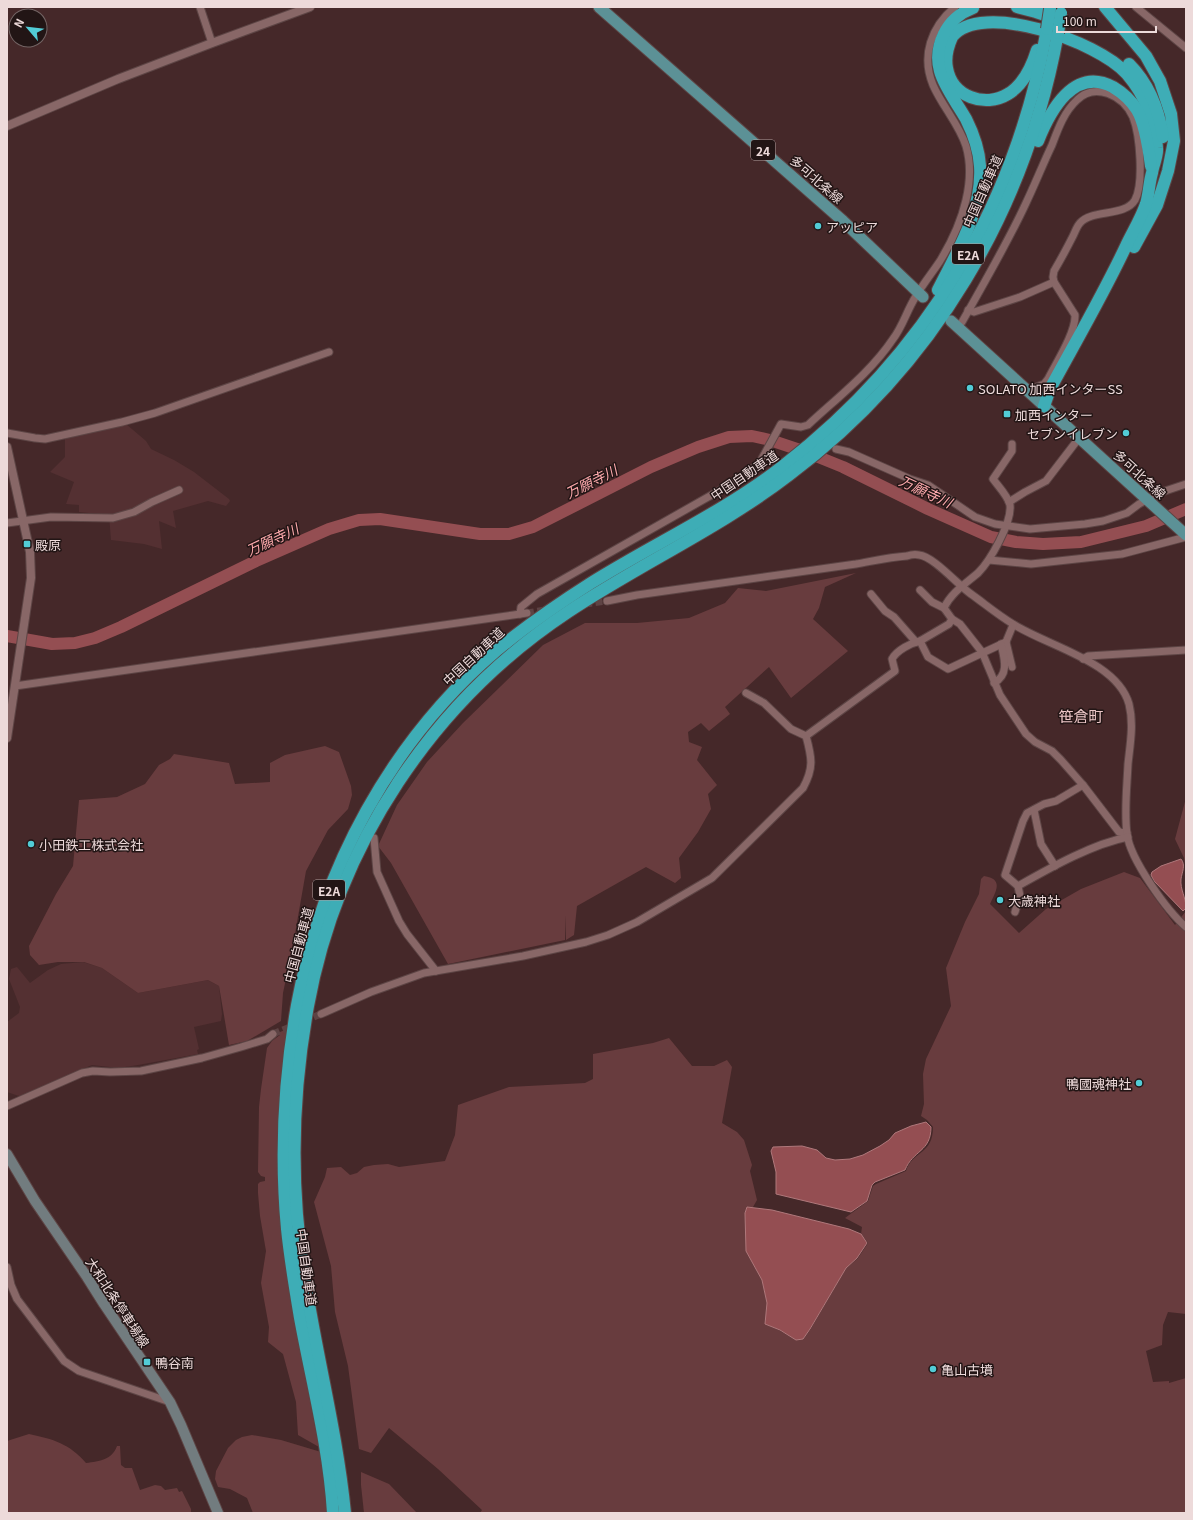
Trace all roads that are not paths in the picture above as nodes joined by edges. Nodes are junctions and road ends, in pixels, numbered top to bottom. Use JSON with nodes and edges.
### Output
{"nodes":[{"id":1,"x":200,"y":7,"type":"edge"},
{"id":2,"x":310,"y":7,"type":"edge"},
{"id":3,"x":599,"y":7,"type":"edge"},
{"id":4,"x":955,"y":7,"type":"edge"},
{"id":5,"x":977,"y":7,"type":"edge"},
{"id":6,"x":1017,"y":7,"type":"edge"},
{"id":7,"x":1105,"y":7,"type":"edge"},
{"id":8,"x":1136,"y":7,"type":"edge"},
{"id":9,"x":1056,"y":9,"type":"edge"},
{"id":10,"x":1073,"y":26,"type":"dead end"},
{"id":11,"x":1052,"y":31,"type":"junction"},
{"id":12,"x":1086,"y":34,"type":"dead end"},
{"id":13,"x":212,"y":43,"type":"junction"},
{"id":14,"x":1186,"y":48,"type":"edge"},
{"id":15,"x":7,"y":126,"type":"edge"},
{"id":16,"x":1168,"y":171,"type":"junction"},
{"id":17,"x":1152,"y":172,"type":"junction"},
{"id":18,"x":1013,"y":187,"type":"junction"},
{"id":19,"x":1054,"y":282,"type":"junction"},
{"id":20,"x":920,"y":295,"type":"junction"},
{"id":21,"x":968,"y":310,"type":"junction"},
{"id":22,"x":955,"y":324,"type":"joint"},
{"id":23,"x":329,"y":352,"type":"dead end"},
{"id":24,"x":878,"y":380,"type":"junction"},
{"id":25,"x":1027,"y":391,"type":"junction"},
{"id":26,"x":1044,"y":406,"type":"junction"},
{"id":27,"x":7,"y":434,"type":"edge"},
{"id":28,"x":1079,"y":438,"type":"junction"},
{"id":29,"x":1012,"y":444,"type":"dead end"},
{"id":30,"x":833,"y":445,"type":"junction"},
{"id":31,"x":7,"y":446,"type":"edge"},
{"id":32,"x":786,"y":471,"type":"junction"},
{"id":33,"x":11,"y":483,"type":"edge"},
{"id":34,"x":1186,"y":484,"type":"edge"},
{"id":35,"x":179,"y":490,"type":"dead end"},
{"id":36,"x":1149,"y":500,"type":"junction"},
{"id":37,"x":1009,"y":502,"type":"junction"},
{"id":38,"x":24,"y":521,"type":"junction"},
{"id":39,"x":7,"y":523,"type":"edge"},
{"id":40,"x":1005,"y":527,"type":"junction"},
{"id":41,"x":1185,"y":535,"type":"edge"},
{"id":42,"x":990,"y":557,"type":"junction"},
{"id":43,"x":961,"y":587,"type":"junction"},
{"id":44,"x":920,"y":590,"type":"dead end"},
{"id":45,"x":871,"y":594,"type":"dead end"},
{"id":46,"x":607,"y":601,"type":"tunnel mouth"},
{"id":47,"x":944,"y":608,"type":"junction"},
{"id":48,"x":952,"y":619,"type":"junction"},
{"id":49,"x":1013,"y":625,"type":"junction"},
{"id":50,"x":918,"y":642,"type":"junction"},
{"id":51,"x":1003,"y":643,"type":"junction"},
{"id":52,"x":1186,"y":650,"type":"edge"},
{"id":53,"x":982,"y":652,"type":"junction"},
{"id":54,"x":1082,"y":659,"type":"junction"},
{"id":55,"x":1012,"y":668,"type":"dead end"},
{"id":56,"x":994,"y":683,"type":"junction"},
{"id":57,"x":15,"y":686,"type":"junction"},
{"id":58,"x":746,"y":693,"type":"dead end"},
{"id":59,"x":806,"y":736,"type":"junction"},
{"id":60,"x":7,"y":738,"type":"edge"},
{"id":61,"x":1084,"y":785,"type":"junction"},
{"id":62,"x":1034,"y":810,"type":"junction"},
{"id":63,"x":1127,"y":836,"type":"junction"},
{"id":64,"x":374,"y":838,"type":"dead end"},
{"id":65,"x":1055,"y":866,"type":"junction"},
{"id":66,"x":1018,"y":886,"type":"junction"},
{"id":67,"x":1015,"y":912,"type":"dead end"},
{"id":68,"x":1186,"y":927,"type":"edge"},
{"id":69,"x":436,"y":971,"type":"junction"},
{"id":70,"x":321,"y":1014,"type":"tunnel mouth"},
{"id":71,"x":273,"y":1034,"type":"tunnel mouth"},
{"id":72,"x":7,"y":1106,"type":"edge"},
{"id":73,"x":7,"y":1154,"type":"edge"},
{"id":74,"x":7,"y":1267,"type":"edge"},
{"id":75,"x":9,"y":1284,"type":"edge"},
{"id":76,"x":170,"y":1402,"type":"junction"},
{"id":77,"x":218,"y":1513,"type":"edge"},
{"id":78,"x":333,"y":1513,"type":"edge"},
{"id":79,"x":345,"y":1513,"type":"edge"}],
"edges":[{"from":1,"to":13,"type":"street"},
{"from":2,"to":13,"type":"street"},
{"from":3,"to":20,"type":"main road","name":"多可北条線","number":"24"},
{"from":4,"to":20,"type":"street"},
{"from":5,"to":24,"type":"highway"},
{"from":6,"to":10,"type":"highway"},
{"from":7,"to":16,"type":"highway"},
{"from":8,"to":14,"type":"street"},
{"from":9,"to":11,"type":"highway","name":"中国自動車道","number":"E2A","bridge":true},
{"from":11,"to":17,"type":"highway"},
{"from":11,"to":18,"type":"highway","name":"中国自動車道","number":"E2A"},
{"from":11,"to":24,"type":"highway","name":"中国自動車道","number":"E2A"},
{"from":12,"to":16,"type":"highway"},
{"from":13,"to":15,"type":"street"},
{"from":16,"to":26,"type":"highway"},
{"from":17,"to":18,"type":"highway"},
{"from":17,"to":26,"type":"highway"},
{"from":18,"to":30,"type":"highway","name":"中国自動車道","number":"E2A"},
{"from":19,"to":21,"type":"street"},
{"from":19,"to":21,"type":"street"},
{"from":19,"to":25,"type":"street"},
{"from":20,"to":57,"type":"street"},
{"from":21,"to":22,"type":"street"},
{"from":22,"to":25,"type":"main road","name":"多可北条線"},
{"from":23,"to":27,"type":"street"},
{"from":24,"to":32,"type":"highway","name":"中国自動車道","number":"E2A"},
{"from":25,"to":26,"type":"main road","name":"多可北条線"},
{"from":26,"to":28,"type":"main road","name":"多可北条線"},
{"from":28,"to":36,"type":"main road","name":"多可北条線"},
{"from":28,"to":37,"type":"street"},
{"from":29,"to":37,"type":"street"},
{"from":30,"to":32,"type":"highway","name":"中国自動車道","number":"E2A"},
{"from":30,"to":40,"type":"street"},
{"from":31,"to":33,"type":"street"},
{"from":32,"to":78,"type":"highway","name":"中国自動車道","number":"E2A"},
{"from":32,"to":79,"type":"highway","name":"中国自動車道","number":"E2A"},
{"from":33,"to":38,"type":"street"},
{"from":34,"to":36,"type":"street"},
{"from":35,"to":38,"type":"street"},
{"from":36,"to":40,"type":"street"},
{"from":36,"to":41,"type":"main road","name":"多可北条線"},
{"from":37,"to":40,"type":"street"},
{"from":38,"to":39,"type":"street"},
{"from":38,"to":57,"type":"street"},
{"from":40,"to":42,"type":"street"},
{"from":41,"to":42,"type":"street"},
{"from":42,"to":43,"type":"street"},
{"from":43,"to":46,"type":"street"},
{"from":43,"to":47,"type":"street"},
{"from":43,"to":49,"type":"street"},
{"from":44,"to":47,"type":"street"},
{"from":45,"to":50,"type":"street"},
{"from":47,"to":48,"type":"street"},
{"from":48,"to":50,"type":"street"},
{"from":48,"to":53,"type":"street"},
{"from":49,"to":51,"type":"street"},
{"from":49,"to":54,"type":"street"},
{"from":50,"to":53,"type":"street"},
{"from":50,"to":59,"type":"street"},
{"from":51,"to":53,"type":"street"},
{"from":51,"to":55,"type":"street"},
{"from":51,"to":56,"type":"street"},
{"from":52,"to":54,"type":"street"},
{"from":53,"to":56,"type":"street"},
{"from":54,"to":63,"type":"street"},
{"from":56,"to":61,"type":"street"},
{"from":57,"to":60,"type":"street"},
{"from":58,"to":59,"type":"street"},
{"from":59,"to":69,"type":"street"},
{"from":61,"to":62,"type":"street"},
{"from":61,"to":63,"type":"street"},
{"from":62,"to":65,"type":"street"},
{"from":62,"to":66,"type":"street"},
{"from":63,"to":65,"type":"street"},
{"from":63,"to":68,"type":"street"},
{"from":64,"to":69,"type":"street"},
{"from":65,"to":66,"type":"street"},
{"from":66,"to":67,"type":"street"},
{"from":69,"to":70,"type":"street"},
{"from":71,"to":72,"type":"street"},
{"from":73,"to":76,"type":"main road","name":"大和北条停車場線"},
{"from":74,"to":75,"type":"street"},
{"from":75,"to":76,"type":"street"},
{"from":76,"to":77,"type":"main road","name":"大和北条停車場線"}]}
